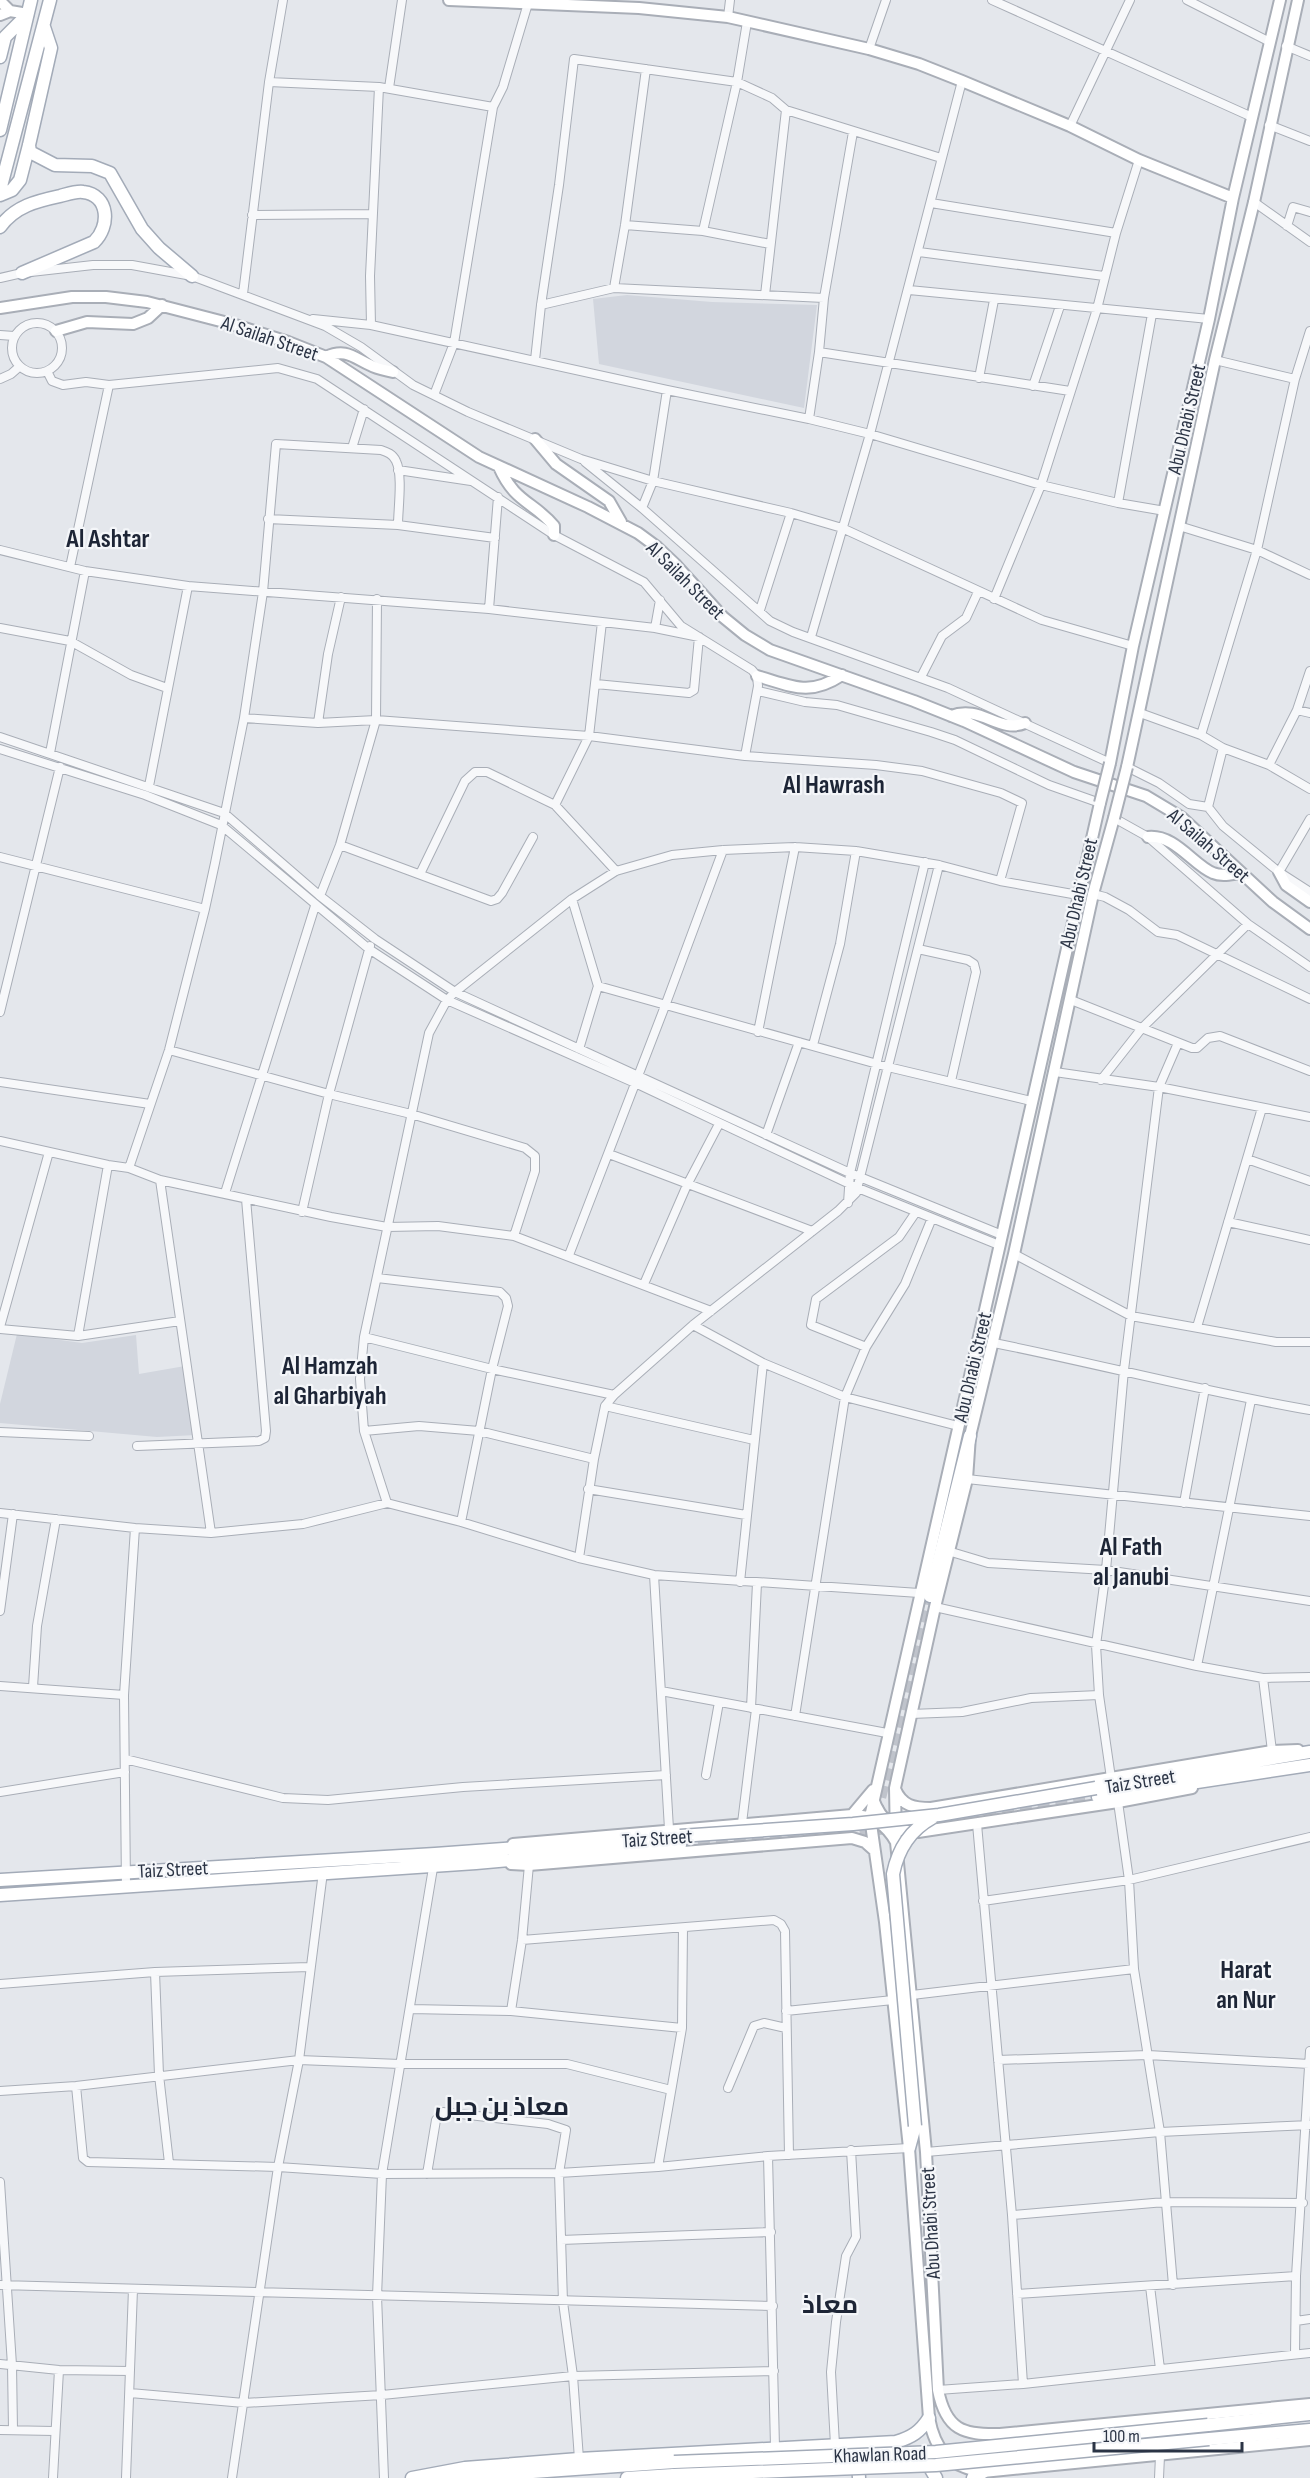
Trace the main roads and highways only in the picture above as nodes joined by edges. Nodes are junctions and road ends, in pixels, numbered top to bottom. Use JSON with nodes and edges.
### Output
{"nodes":[{"id":1,"x":31,"y":0,"type":"edge"},
{"id":2,"x":50,"y":0,"type":"edge"},
{"id":3,"x":449,"y":0,"type":"edge"},
{"id":4,"x":454,"y":0,"type":"edge"},
{"id":5,"x":1280,"y":0,"type":"edge"},
{"id":6,"x":1298,"y":0,"type":"edge"},
{"id":7,"x":0,"y":1,"type":"edge"},
{"id":8,"x":528,"y":2,"type":"edge"},
{"id":9,"x":5,"y":13,"type":"edge"},
{"id":10,"x":28,"y":14,"type":"junction"},
{"id":11,"x":44,"y":27,"type":"junction"},
{"id":12,"x":0,"y":57,"type":"edge"},
{"id":13,"x":0,"y":130,"type":"edge"},
{"id":14,"x":29,"y":145,"type":"junction"},
{"id":15,"x":0,"y":190,"type":"edge"},
{"id":16,"x":0,"y":195,"type":"edge"},
{"id":17,"x":1233,"y":198,"type":"junction"},
{"id":18,"x":0,"y":226,"type":"edge"},
{"id":19,"x":22,"y":273,"type":"road end"},
{"id":20,"x":192,"y":276,"type":"road end"},
{"id":21,"x":162,"y":305,"type":"junction"},
{"id":22,"x":0,"y":308,"type":"edge"},
{"id":23,"x":56,"y":331,"type":"road end"},
{"id":24,"x":326,"y":357,"type":"junction"},
{"id":25,"x":393,"y":372,"type":"road end"},
{"id":26,"x":535,"y":439,"type":"road end"},
{"id":27,"x":499,"y":467,"type":"junction"},
{"id":28,"x":621,"y":522,"type":"junction"},
{"id":29,"x":554,"y":535,"type":"road end"},
{"id":30,"x":842,"y":675,"type":"junction"},
{"id":31,"x":757,"y":676,"type":"road end"},
{"id":32,"x":951,"y":716,"type":"junction"},
{"id":33,"x":1025,"y":723,"type":"road end"},
{"id":34,"x":1148,"y":837,"type":"road end"},
{"id":35,"x":1280,"y":872,"type":"road end"},
{"id":36,"x":1241,"y":873,"type":"junction"},
{"id":37,"x":1093,"y":894,"type":"junction"},
{"id":38,"x":1078,"y":895,"type":"junction"},
{"id":39,"x":1310,"y":902,"type":"edge"},
{"id":40,"x":1310,"y":929,"type":"edge"},
{"id":41,"x":970,"y":1436,"type":"junction"},
{"id":42,"x":928,"y":1598,"type":"junction"},
{"id":43,"x":884,"y":1747,"type":"junction"},
{"id":44,"x":903,"y":1749,"type":"junction"},
{"id":45,"x":1310,"y":1750,"type":"edge"},
{"id":46,"x":1310,"y":1765,"type":"edge"},
{"id":47,"x":1235,"y":1777,"type":"junction"},
{"id":48,"x":876,"y":1785,"type":"junction"},
{"id":49,"x":895,"y":1788,"type":"junction"},
{"id":50,"x":1097,"y":1792,"type":"junction"},
{"id":51,"x":873,"y":1799,"type":"junction"},
{"id":52,"x":944,"y":1810,"type":"junction"},
{"id":53,"x":852,"y":1815,"type":"junction"},
{"id":54,"x":870,"y":1817,"type":"junction"},
{"id":55,"x":794,"y":1819,"type":"junction"},
{"id":56,"x":895,"y":1828,"type":"junction"},
{"id":57,"x":951,"y":1828,"type":"junction"},
{"id":58,"x":926,"y":1831,"type":"junction"},
{"id":59,"x":676,"y":1837,"type":"junction"},
{"id":60,"x":796,"y":1842,"type":"junction"},
{"id":61,"x":896,"y":1842,"type":"junction"},
{"id":62,"x":875,"y":1850,"type":"junction"},
{"id":63,"x":434,"y":1860,"type":"junction"},
{"id":64,"x":476,"y":1863,"type":"junction"},
{"id":65,"x":899,"y":1867,"type":"junction"},
{"id":66,"x":0,"y":1880,"type":"edge"},
{"id":67,"x":0,"y":1895,"type":"edge"},
{"id":68,"x":904,"y":1919,"type":"junction"},
{"id":69,"x":885,"y":1922,"type":"junction"},
{"id":70,"x":909,"y":2148,"type":"junction"},
{"id":71,"x":937,"y":2371,"type":"junction"},
{"id":72,"x":924,"y":2373,"type":"junction"},
{"id":73,"x":1310,"y":2404,"type":"edge"},
{"id":74,"x":1310,"y":2414,"type":"edge"},
{"id":75,"x":928,"y":2418,"type":"junction"},
{"id":76,"x":1310,"y":2430,"type":"edge"},
{"id":77,"x":1000,"y":2434,"type":"junction"},
{"id":78,"x":1310,"y":2440,"type":"edge"},
{"id":79,"x":896,"y":2442,"type":"junction"},
{"id":80,"x":857,"y":2444,"type":"junction"},
{"id":81,"x":674,"y":2469,"type":"junction"},
{"id":82,"x":1002,"y":2470,"type":"junction"},
{"id":83,"x":978,"y":2475,"type":"edge"},
{"id":84,"x":412,"y":2478,"type":"edge"},
{"id":85,"x":448,"y":2478,"type":"edge"},
{"id":86,"x":627,"y":2478,"type":"edge"},
{"id":87,"x":859,"y":2478,"type":"edge"},
{"id":88,"x":936,"y":2478,"type":"edge"}],
"edges":[{"from":1,"to":10,"type":"main road"},
{"from":2,"to":11,"type":"main road"},
{"from":3,"to":4,"type":"main road"},
{"from":4,"to":8,"type":"main road"},
{"from":5,"to":17,"type":"main road","name":"Abu Dhabi Street"},
{"from":6,"to":37,"type":"main road","name":"Abu Dhabi Street","bridge":true},
{"from":7,"to":9,"type":"main road"},
{"from":8,"to":17,"type":"main road"},
{"from":9,"to":10,"type":"main road"},
{"from":10,"to":12,"type":"main road"},
{"from":10,"to":13,"type":"main road"},
{"from":11,"to":14,"type":"main road"},
{"from":11,"to":15,"type":"main road"},
{"from":14,"to":16,"type":"main road"},
{"from":14,"to":20,"type":"main road"},
{"from":17,"to":38,"type":"main road","name":"Abu Dhabi Street","bridge":true},
{"from":18,"to":19,"type":"main road"},
{"from":21,"to":22,"type":"main road","name":"Al Sailah Street"},
{"from":21,"to":23,"type":"main road"},
{"from":21,"to":24,"type":"main road","name":"Al Sailah Street"},
{"from":24,"to":25,"type":"main road"},
{"from":24,"to":27,"type":"main road","name":"Al Sailah Street"},
{"from":26,"to":28,"type":"main road"},
{"from":27,"to":28,"type":"main road","name":"Al Sailah Street"},
{"from":27,"to":29,"type":"main road"},
{"from":28,"to":30,"type":"main road","name":"Al Sailah Street"},
{"from":30,"to":31,"type":"main road"},
{"from":30,"to":32,"type":"main road","name":"Al Sailah Street"},
{"from":32,"to":33,"type":"main road"},
{"from":32,"to":36,"type":"main road","name":"Al Sailah Street"},
{"from":34,"to":36,"type":"main road"},
{"from":35,"to":39,"type":"main road"},
{"from":36,"to":40,"type":"main road","name":"Al Sailah Street"},
{"from":37,"to":38,"type":"main road"},
{"from":37,"to":41,"type":"main road","name":"Abu Dhabi Street"},
{"from":38,"to":42,"type":"main road","name":"Abu Dhabi Street"},
{"from":41,"to":42,"type":"main road"},
{"from":41,"to":42,"type":"main road","name":"Abu Dhabi Street"},
{"from":42,"to":43,"type":"main road","name":"Abu Dhabi Street"},
{"from":42,"to":44,"type":"main road","name":"Abu Dhabi Street"},
{"from":43,"to":44,"type":"main road"},
{"from":43,"to":48,"type":"main road","name":"Abu Dhabi Street"},
{"from":44,"to":49,"type":"main road","name":"Abu Dhabi Street"},
{"from":45,"to":50,"type":"main road","name":"Taiz Street"},
{"from":45,"to":52,"type":"main road"},
{"from":46,"to":47,"type":"main road","name":"Taiz Street"},
{"from":47,"to":50,"type":"main road","name":"Taiz Street"},
{"from":47,"to":57,"type":"main road"},
{"from":48,"to":51,"type":"main road","name":"Abu Dhabi Street"},
{"from":48,"to":53,"type":"main road"},
{"from":49,"to":52,"type":"main road"},
{"from":49,"to":56,"type":"main road","name":"Abu Dhabi Street"},
{"from":50,"to":52,"type":"main road","name":"Taiz Street","bridge":true},
{"from":51,"to":54,"type":"main road","name":"Abu Dhabi Street"},
{"from":51,"to":56,"type":"main road"},
{"from":52,"to":57,"type":"main road"},
{"from":52,"to":59,"type":"main road","name":"Taiz Street","bridge":true},
{"from":52,"to":70,"type":"main road","bridge":true},
{"from":53,"to":54,"type":"main road"},
{"from":53,"to":55,"type":"main road"},
{"from":54,"to":61,"type":"main road"},
{"from":54,"to":62,"type":"main road","name":"Abu Dhabi Street"},
{"from":55,"to":59,"type":"main road"},
{"from":55,"to":60,"type":"main road"},
{"from":56,"to":58,"type":"main road"},
{"from":56,"to":61,"type":"main road","name":"Abu Dhabi Street"},
{"from":57,"to":58,"type":"main road"},
{"from":58,"to":65,"type":"main road"},
{"from":59,"to":63,"type":"main road","name":"Taiz Street"},
{"from":59,"to":64,"type":"main road","name":"Taiz Street"},
{"from":60,"to":62,"type":"main road"},
{"from":60,"to":64,"type":"main road"},
{"from":61,"to":65,"type":"main road","name":"Abu Dhabi Street"},
{"from":62,"to":69,"type":"main road","name":"Abu Dhabi Street"},
{"from":63,"to":64,"type":"main road","name":"Taiz Street"},
{"from":63,"to":66,"type":"main road","name":"Taiz Street"},
{"from":63,"to":67,"type":"main road","name":"Taiz Street"},
{"from":65,"to":68,"type":"main road","name":"Abu Dhabi Street"},
{"from":68,"to":69,"type":"main road"},
{"from":68,"to":71,"type":"main road","name":"Abu Dhabi Street"},
{"from":69,"to":70,"type":"main road","name":"Abu Dhabi Street"},
{"from":70,"to":72,"type":"main road","name":"Abu Dhabi Street"},
{"from":71,"to":72,"type":"main road"},
{"from":71,"to":77,"type":"main road","name":"Abu Dhabi Street"},
{"from":72,"to":75,"type":"main road","name":"Abu Dhabi Street"},
{"from":73,"to":77,"type":"main road"},
{"from":74,"to":81,"type":"main road","name":"Khawlan Road","bridge":true},
{"from":75,"to":79,"type":"main road"},
{"from":75,"to":83,"type":"main road","name":"Abu Dhabi Street"},
{"from":76,"to":81,"type":"main road","name":"Khawlan Road","bridge":true},
{"from":77,"to":82,"type":"main road"},
{"from":78,"to":82,"type":"main road"},
{"from":79,"to":80,"type":"main road","name":"Khawlan Road"},
{"from":79,"to":88,"type":"main road"},
{"from":80,"to":84,"type":"main road","name":"Khawlan Road"},
{"from":80,"to":87,"type":"main road"},
{"from":81,"to":85,"type":"main road","name":"Khawlan Road"},
{"from":81,"to":86,"type":"main road","name":"Khawlan Road"},
{"from":82,"to":83,"type":"main road"}]}
